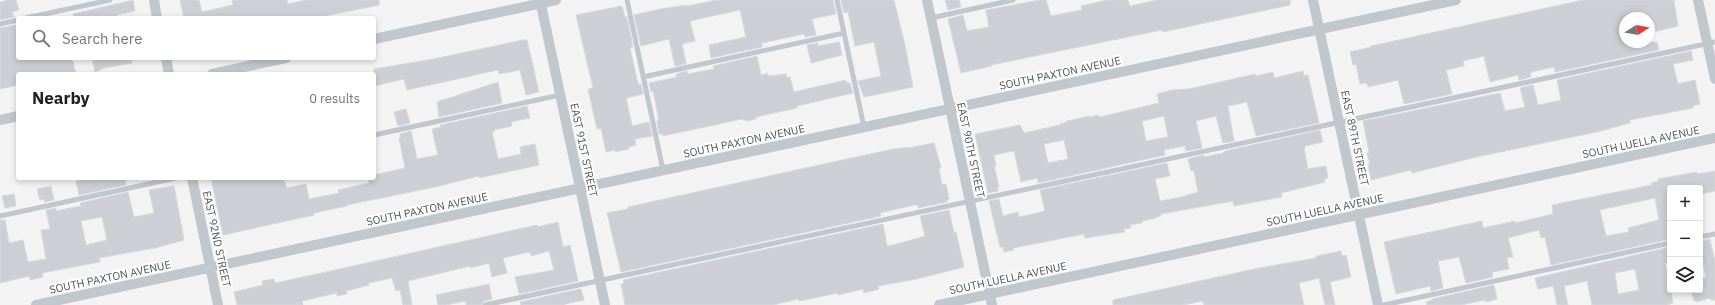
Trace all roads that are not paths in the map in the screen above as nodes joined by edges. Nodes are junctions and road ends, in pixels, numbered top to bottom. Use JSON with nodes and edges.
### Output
{"nodes":[{"id":1,"x":110,"y":0,"type":"edge"},
{"id":2,"x":154,"y":0,"type":"edge"},
{"id":3,"x":556,"y":0,"type":"edge"},
{"id":4,"x":627,"y":0,"type":"edge"},
{"id":5,"x":837,"y":0,"type":"edge"},
{"id":6,"x":927,"y":0,"type":"edge"},
{"id":7,"x":1013,"y":0,"type":"edge"},
{"id":8,"x":1313,"y":0,"type":"edge"},
{"id":9,"x":1456,"y":0,"type":"edge"},
{"id":10,"x":1698,"y":0,"type":"edge"},
{"id":11,"x":541,"y":2,"type":"edge"},
{"id":12,"x":35,"y":16,"type":"edge"},
{"id":13,"x":158,"y":16,"type":"edge"},
{"id":14,"x":931,"y":18,"type":"junction"},
{"id":15,"x":16,"y":20,"type":"edge"},
{"id":16,"x":0,"y":24,"type":"edge"},
{"id":17,"x":1319,"y":29,"type":"junction"},
{"id":18,"x":844,"y":33,"type":"junction"},
{"id":19,"x":376,"y":39,"type":"edge"},
{"id":20,"x":1711,"y":42,"type":"edge"},
{"id":21,"x":166,"y":60,"type":"edge"},
{"id":22,"x":277,"y":60,"type":"edge"},
{"id":23,"x":169,"y":72,"type":"edge"},
{"id":24,"x":221,"y":72,"type":"edge"},
{"id":25,"x":644,"y":77,"type":"junction"},
{"id":26,"x":1715,"y":79,"type":"edge"},
{"id":27,"x":560,"y":95,"type":"junction"},
{"id":28,"x":950,"y":109,"type":"junction"},
{"id":29,"x":16,"y":116,"type":"edge"},
{"id":30,"x":0,"y":120,"type":"edge"},
{"id":31,"x":1339,"y":122,"type":"junction"},
{"id":32,"x":864,"y":127,"type":"junction"},
{"id":33,"x":376,"y":135,"type":"edge"},
{"id":34,"x":1715,"y":138,"type":"edge"},
{"id":35,"x":663,"y":170,"type":"junction"},
{"id":36,"x":167,"y":180,"type":"edge"},
{"id":37,"x":192,"y":180,"type":"edge"},
{"id":38,"x":580,"y":188,"type":"junction"},
{"id":39,"x":970,"y":202,"type":"junction"},
{"id":40,"x":1359,"y":215,"type":"junction"},
{"id":41,"x":0,"y":216,"type":"edge"},
{"id":42,"x":1715,"y":234,"type":"edge"},
{"id":43,"x":1703,"y":236,"type":"edge"},
{"id":44,"x":1667,"y":244,"type":"edge"},
{"id":45,"x":210,"y":268,"type":"junction"},
{"id":46,"x":600,"y":280,"type":"junction"},
{"id":47,"x":990,"y":294,"type":"junction"},
{"id":48,"x":36,"y":305,"type":"edge"},
{"id":49,"x":218,"y":305,"type":"edge"},
{"id":50,"x":485,"y":305,"type":"edge"},
{"id":51,"x":605,"y":305,"type":"edge"},
{"id":52,"x":939,"y":305,"type":"edge"},
{"id":53,"x":992,"y":305,"type":"edge"},
{"id":54,"x":1378,"y":305,"type":"edge"},
{"id":55,"x":1384,"y":305,"type":"edge"}],
"edges":[{"from":1,"to":12,"type":"lane"},
{"from":2,"to":13,"type":"street"},
{"from":3,"to":11,"type":"street"},
{"from":4,"to":25,"type":"lane"},
{"from":5,"to":18,"type":"lane"},
{"from":6,"to":14,"type":"street","name":"EAST 90TH STREET"},
{"from":7,"to":14,"type":"lane"},
{"from":8,"to":17,"type":"street","name":"EAST 89TH STREET"},
{"from":9,"to":17,"type":"street","name":"SOUTH PAXTON AVENUE"},
{"from":10,"to":20,"type":"street"},
{"from":11,"to":19,"type":"street"},
{"from":11,"to":27,"type":"street","name":"EAST 91ST STREET"},
{"from":14,"to":28,"type":"street","name":"EAST 90TH STREET"},
{"from":15,"to":16,"type":"lane"},
{"from":17,"to":28,"type":"street","name":"SOUTH PAXTON AVENUE"},
{"from":17,"to":31,"type":"street","name":"EAST 89TH STREET"},
{"from":18,"to":25,"type":"lane"},
{"from":18,"to":32,"type":"lane"},
{"from":20,"to":26,"type":"street"},
{"from":20,"to":31,"type":"lane"},
{"from":21,"to":23,"type":"street"},
{"from":22,"to":24,"type":"street"},
{"from":25,"to":35,"type":"lane"},
{"from":27,"to":33,"type":"lane"},
{"from":27,"to":38,"type":"street","name":"EAST 91ST STREET"},
{"from":28,"to":32,"type":"street","name":"SOUTH PAXTON AVENUE"},
{"from":28,"to":39,"type":"street","name":"EAST 90TH STREET"},
{"from":29,"to":30,"type":"street"},
{"from":31,"to":39,"type":"lane"},
{"from":31,"to":40,"type":"street","name":"EAST 89TH STREET"},
{"from":32,"to":35,"type":"street","name":"SOUTH PAXTON AVENUE"},
{"from":34,"to":40,"type":"street","name":"SOUTH LUELLA AVENUE"},
{"from":35,"to":38,"type":"street","name":"SOUTH PAXTON AVENUE"},
{"from":36,"to":41,"type":"lane"},
{"from":37,"to":45,"type":"street","name":"EAST 92ND STREET"},
{"from":38,"to":45,"type":"street","name":"SOUTH PAXTON AVENUE"},
{"from":38,"to":46,"type":"street","name":"EAST 91ST STREET"},
{"from":39,"to":46,"type":"lane"},
{"from":39,"to":47,"type":"street","name":"EAST 90TH STREET"},
{"from":40,"to":47,"type":"street","name":"SOUTH LUELLA AVENUE"},
{"from":40,"to":54,"type":"street","name":"EAST 89TH STREET"},
{"from":42,"to":43,"type":"lane"},
{"from":44,"to":55,"type":"lane"},
{"from":45,"to":48,"type":"street","name":"SOUTH PAXTON AVENUE"},
{"from":45,"to":49,"type":"street","name":"EAST 92ND STREET"},
{"from":46,"to":50,"type":"lane"},
{"from":46,"to":51,"type":"street","name":"EAST 91ST STREET"},
{"from":47,"to":52,"type":"street","name":"SOUTH LUELLA AVENUE"},
{"from":47,"to":53,"type":"street","name":"EAST 90TH STREET"}]}
